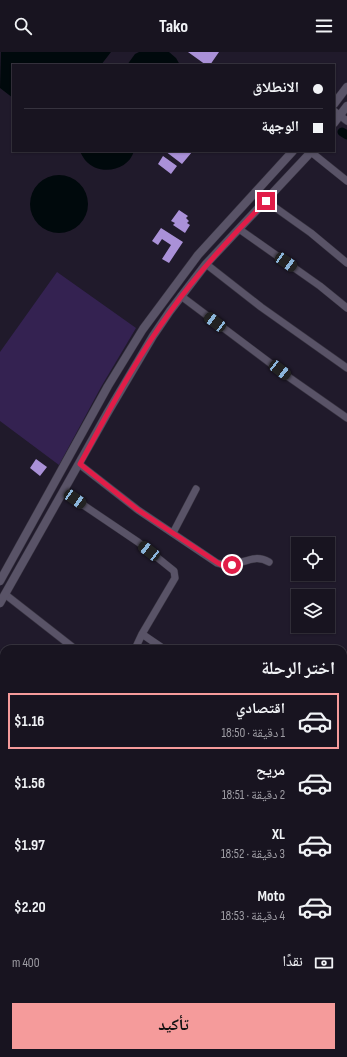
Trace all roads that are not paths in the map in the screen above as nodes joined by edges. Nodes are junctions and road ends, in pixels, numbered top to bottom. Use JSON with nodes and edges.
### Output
{"nodes":[{"id":1,"x":347,"y":87,"type":"edge"},
{"id":2,"x":335,"y":103,"type":"edge"},
{"id":3,"x":347,"y":106,"type":"edge"},
{"id":4,"x":337,"y":113,"type":"edge"},
{"id":5,"x":347,"y":121,"type":"edge"},
{"id":6,"x":292,"y":152,"type":"edge"},
{"id":7,"x":311,"y":152,"type":"edge"},
{"id":8,"x":347,"y":181,"type":"edge"},
{"id":9,"x":266,"y":201,"type":"junction"},
{"id":10,"x":239,"y":229,"type":"junction"},
{"id":11,"x":347,"y":263,"type":"edge"},
{"id":12,"x":206,"y":264,"type":"junction"},
{"id":13,"x":181,"y":296,"type":"junction"},
{"id":14,"x":347,"y":308,"type":"edge"},
{"id":15,"x":347,"y":368,"type":"edge"},
{"id":16,"x":347,"y":418,"type":"edge"},
{"id":17,"x":80,"y":464,"type":"junction"},
{"id":18,"x":196,"y":489,"type":"dead end"},
{"id":19,"x":64,"y":492,"type":"junction"},
{"id":20,"x":173,"y":534,"type":"junction"},
{"id":21,"x":269,"y":562,"type":"dead end"},
{"id":22,"x":0,"y":581,"type":"edge"},
{"id":23,"x":6,"y":595,"type":"junction"},
{"id":24,"x":0,"y":603,"type":"edge"},
{"id":25,"x":142,"y":634,"type":"junction"},
{"id":26,"x":70,"y":645,"type":"edge"},
{"id":27,"x":137,"y":645,"type":"edge"},
{"id":28,"x":158,"y":645,"type":"edge"}],
"edges":[{"from":1,"to":2,"type":"street"},
{"from":3,"to":4,"type":"street"},
{"from":4,"to":5,"type":"street"},
{"from":6,"to":22,"type":"street"},
{"from":7,"to":8,"type":"street"},
{"from":7,"to":9,"type":"street"},
{"from":9,"to":10,"type":"street"},
{"from":9,"to":11,"type":"street"},
{"from":10,"to":12,"type":"street"},
{"from":10,"to":14,"type":"street"},
{"from":12,"to":13,"type":"street"},
{"from":12,"to":15,"type":"street"},
{"from":13,"to":16,"type":"street"},
{"from":13,"to":17,"type":"street"},
{"from":17,"to":19,"type":"street"},
{"from":17,"to":20,"type":"street"},
{"from":18,"to":20,"type":"street"},
{"from":19,"to":23,"type":"street"},
{"from":19,"to":25,"type":"street"},
{"from":20,"to":21,"type":"street"},
{"from":23,"to":24,"type":"street"},
{"from":23,"to":26,"type":"street"},
{"from":25,"to":27,"type":"street"},
{"from":25,"to":28,"type":"street"}]}
